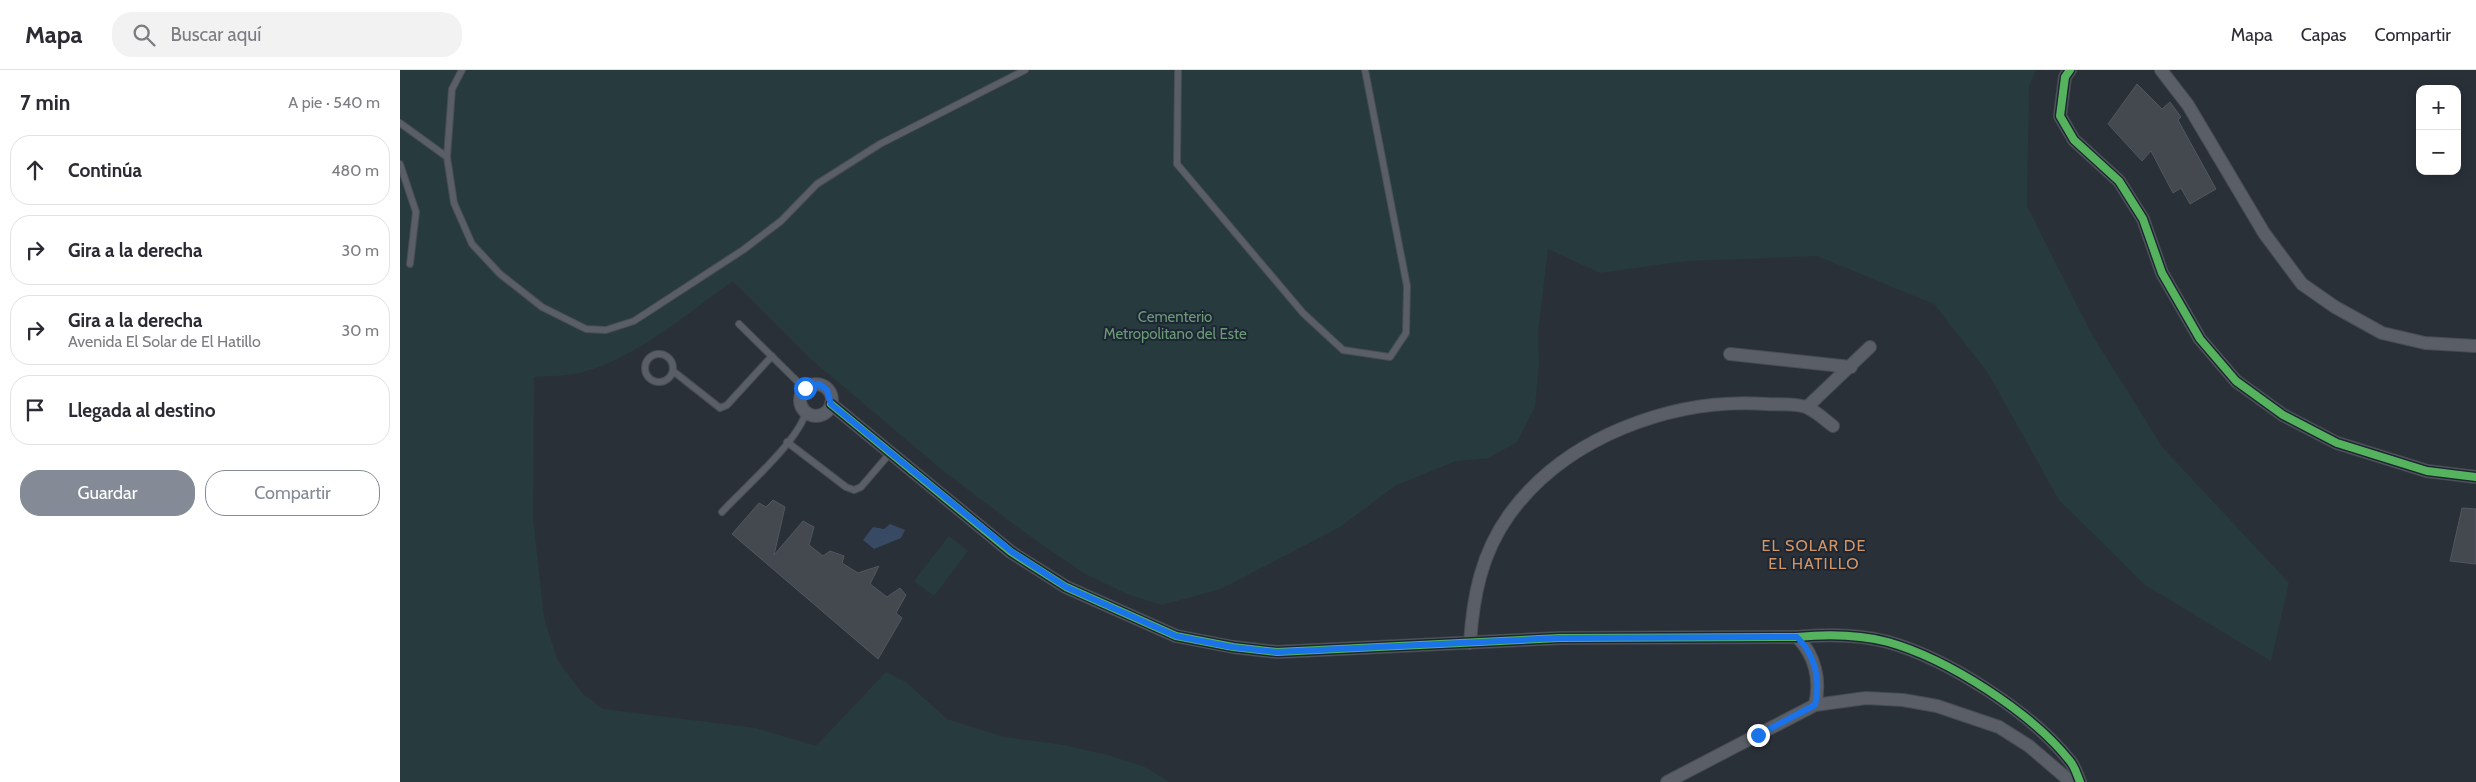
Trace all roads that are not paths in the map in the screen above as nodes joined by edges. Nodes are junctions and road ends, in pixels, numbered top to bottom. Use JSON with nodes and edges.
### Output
{"nodes":[{"id":1,"x":462,"y":70,"type":"edge"},
{"id":2,"x":1025,"y":70,"type":"edge"},
{"id":3,"x":1178,"y":70,"type":"edge"},
{"id":4,"x":1365,"y":70,"type":"edge"},
{"id":5,"x":2070,"y":70,"type":"edge"},
{"id":6,"x":2161,"y":70,"type":"edge"},
{"id":7,"x":400,"y":123,"type":"edge"},
{"id":8,"x":447,"y":157,"type":"junction"},
{"id":9,"x":400,"y":164,"type":"edge"},
{"id":10,"x":410,"y":264,"type":"dead end"},
{"id":11,"x":739,"y":324,"type":"dead end"},
{"id":12,"x":2476,"y":346,"type":"edge"},
{"id":13,"x":1870,"y":347,"type":"dead end"},
{"id":14,"x":1730,"y":354,"type":"dead end"},
{"id":15,"x":772,"y":356,"type":"junction"},
{"id":16,"x":1851,"y":367,"type":"junction"},
{"id":17,"x":673,"y":372,"type":"junction"},
{"id":18,"x":805,"y":388,"type":"junction"},
{"id":19,"x":831,"y":404,"type":"junction"},
{"id":20,"x":1807,"y":407,"type":"junction"},
{"id":21,"x":806,"y":412,"type":"junction"},
{"id":22,"x":1833,"y":426,"type":"dead end"},
{"id":23,"x":788,"y":442,"type":"junction"},
{"id":24,"x":891,"y":452,"type":"junction"},
{"id":25,"x":2476,"y":477,"type":"edge"},
{"id":26,"x":722,"y":512,"type":"dead end"},
{"id":27,"x":1797,"y":637,"type":"junction"},
{"id":28,"x":1470,"y":644,"type":"junction"},
{"id":29,"x":1815,"y":705,"type":"junction"},
{"id":30,"x":1667,"y":782,"type":"edge"},
{"id":31,"x":2071,"y":782,"type":"edge"},
{"id":32,"x":2080,"y":782,"type":"edge"}],
"edges":[{"from":1,"to":8,"type":"lane"},
{"from":2,"to":8,"type":"lane"},
{"from":3,"to":4,"type":"lane"},
{"from":5,"to":25,"type":"street"},
{"from":6,"to":12,"type":"street"},
{"from":7,"to":8,"type":"lane"},
{"from":9,"to":10,"type":"lane"},
{"from":11,"to":15,"type":"lane"},
{"from":13,"to":16,"type":"street"},
{"from":14,"to":16,"type":"street"},
{"from":15,"to":17,"type":"lane"},
{"from":15,"to":18,"type":"lane"},
{"from":16,"to":20,"type":"street"},
{"from":17,"to":17,"type":"lane"},
{"from":18,"to":19,"type":"street"},
{"from":18,"to":21,"type":"street"},
{"from":19,"to":21,"type":"street"},
{"from":19,"to":24,"type":"street"},
{"from":20,"to":22,"type":"street"},
{"from":20,"to":28,"type":"street"},
{"from":21,"to":23,"type":"lane"},
{"from":23,"to":24,"type":"lane"},
{"from":23,"to":26,"type":"lane"},
{"from":24,"to":28,"type":"street"},
{"from":27,"to":28,"type":"street"},
{"from":27,"to":29,"type":"street"},
{"from":27,"to":32,"type":"street"},
{"from":29,"to":30,"type":"street"},
{"from":29,"to":31,"type":"street"}]}
